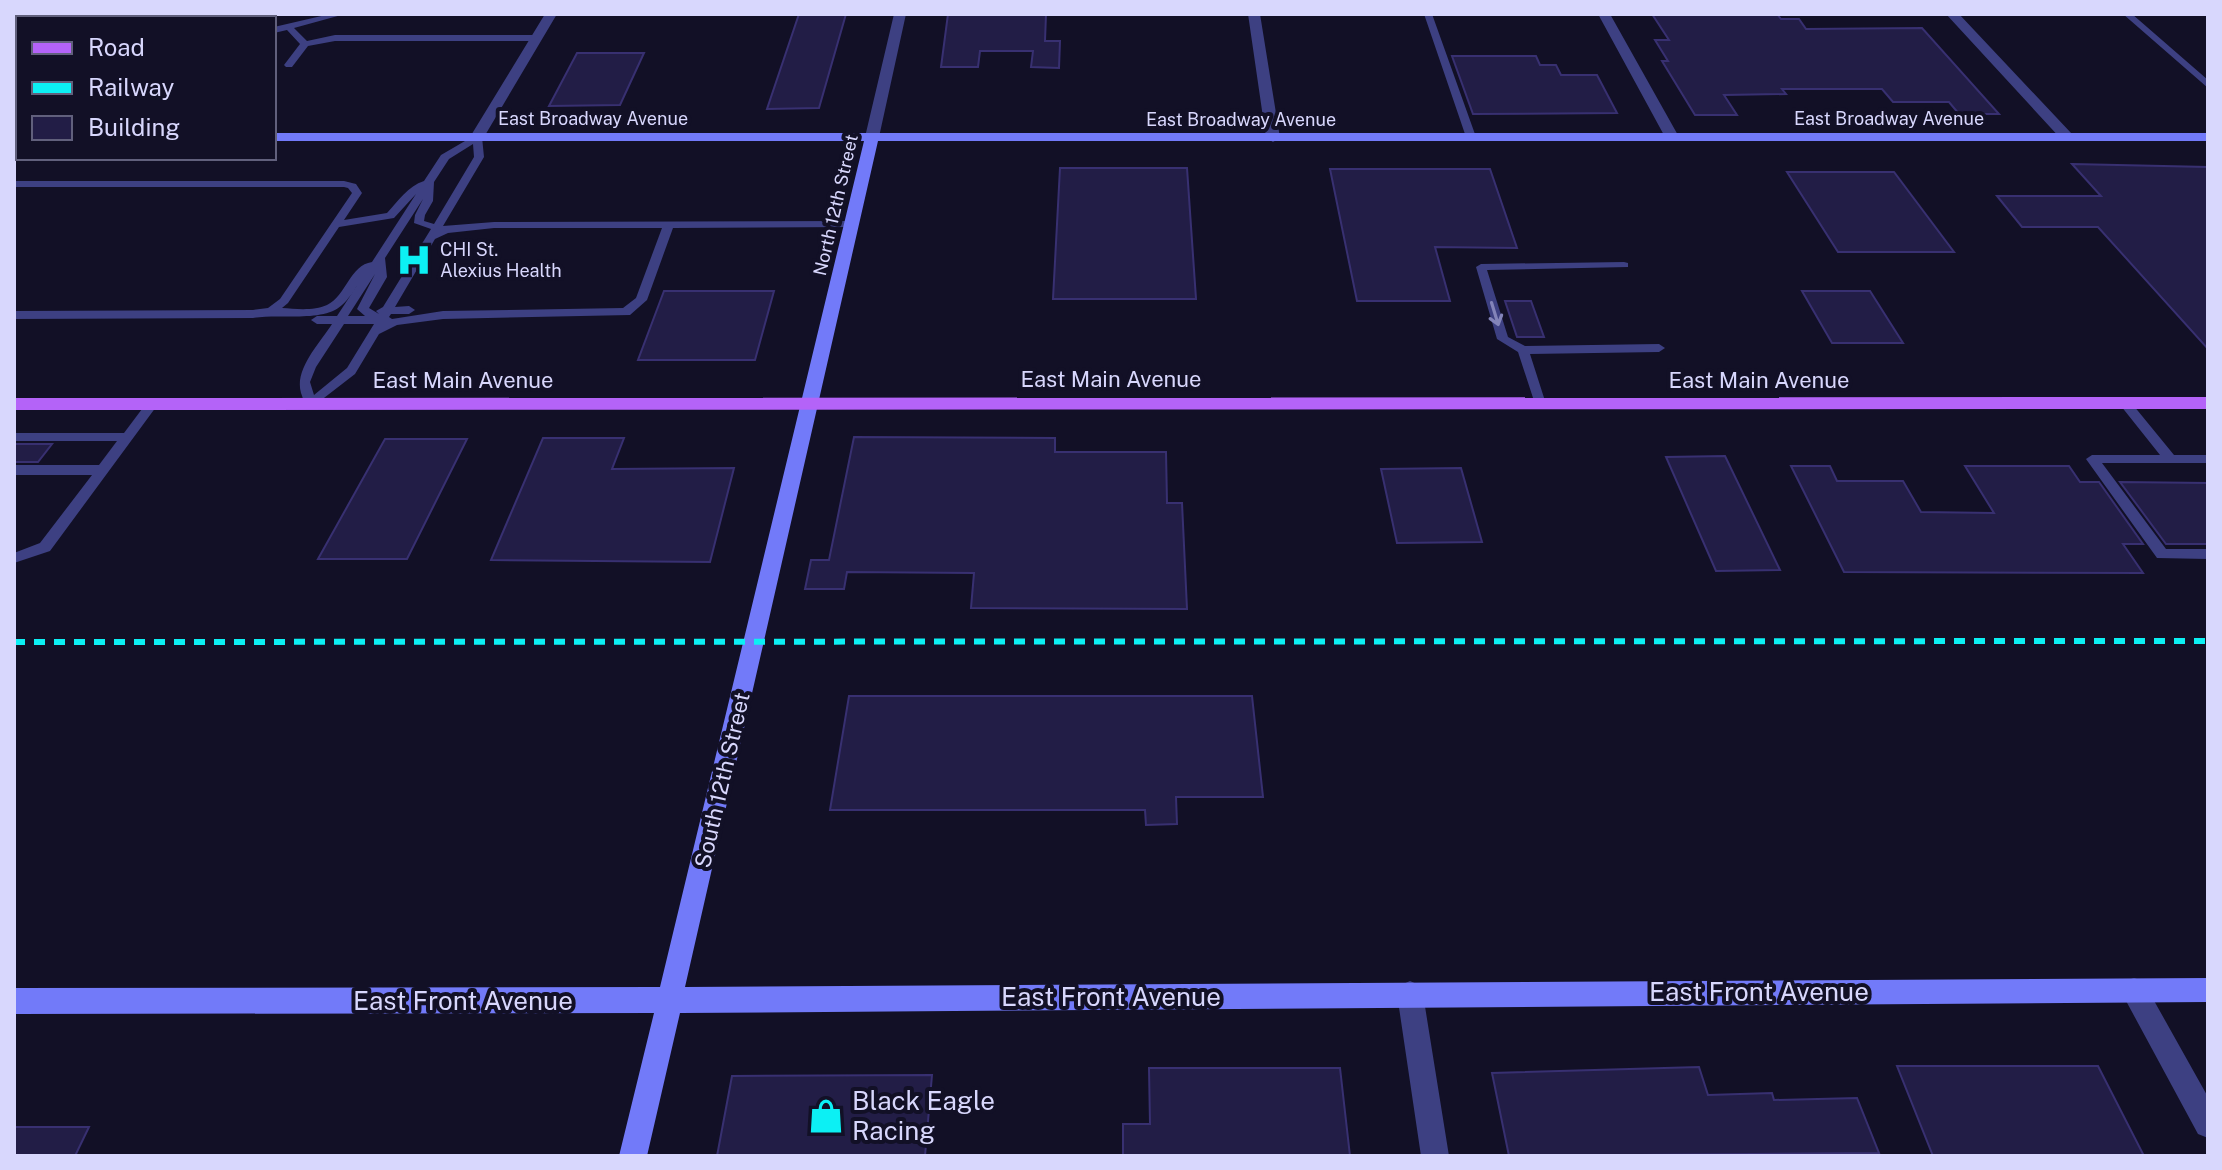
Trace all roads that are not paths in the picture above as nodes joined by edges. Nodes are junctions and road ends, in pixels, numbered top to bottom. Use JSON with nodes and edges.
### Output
{"nodes":[{"id":1,"x":341,"y":14,"type":"edge"},
{"id":2,"x":551,"y":14,"type":"edge"},
{"id":3,"x":900,"y":14,"type":"edge"},
{"id":4,"x":1254,"y":14,"type":"edge"},
{"id":5,"x":1428,"y":14,"type":"edge"},
{"id":6,"x":1604,"y":14,"type":"edge"},
{"id":7,"x":1952,"y":14,"type":"edge"},
{"id":8,"x":2127,"y":14,"type":"edge"},
{"id":9,"x":289,"y":27,"type":"junction"},
{"id":10,"x":276,"y":30,"type":"edge"},
{"id":11,"x":536,"y":38,"type":"junction"},
{"id":12,"x":305,"y":44,"type":"junction"},
{"id":13,"x":289,"y":65,"type":"dead end"},
{"id":14,"x":2208,"y":85,"type":"edge"},
{"id":15,"x":276,"y":137,"type":"edge"},
{"id":16,"x":477,"y":137,"type":"junction"},
{"id":17,"x":872,"y":137,"type":"junction"},
{"id":18,"x":1471,"y":137,"type":"junction"},
{"id":19,"x":1672,"y":137,"type":"junction"},
{"id":20,"x":2067,"y":137,"type":"junction"},
{"id":21,"x":2208,"y":137,"type":"edge"},
{"id":22,"x":1273,"y":138,"type":"junction"},
{"id":23,"x":432,"y":176,"type":"junction"},
{"id":24,"x":14,"y":184,"type":"edge"},
{"id":25,"x":419,"y":223,"type":"junction"},
{"id":26,"x":338,"y":224,"type":"junction"},
{"id":27,"x":669,"y":224,"type":"junction"},
{"id":28,"x":850,"y":224,"type":"junction"},
{"id":29,"x":438,"y":225,"type":"junction"},
{"id":30,"x":457,"y":225,"type":"junction"},
{"id":31,"x":396,"y":233,"type":"junction"},
{"id":32,"x":380,"y":258,"type":"junction"},
{"id":33,"x":1624,"y":265,"type":"dead end"},
{"id":34,"x":388,"y":310,"type":"junction"},
{"id":35,"x":271,"y":311,"type":"junction"},
{"id":36,"x":367,"y":313,"type":"junction"},
{"id":37,"x":14,"y":315,"type":"edge"},
{"id":38,"x":407,"y":315,"type":"junction"},
{"id":39,"x":317,"y":320,"type":"junction"},
{"id":40,"x":340,"y":320,"type":"junction"},
{"id":41,"x":332,"y":332,"type":"junction"},
{"id":42,"x":374,"y":332,"type":"junction"},
{"id":43,"x":1659,"y":348,"type":"dead end"},
{"id":44,"x":1523,"y":350,"type":"junction"},
{"id":45,"x":2125,"y":403,"type":"junction"},
{"id":46,"x":2208,"y":403,"type":"edge"},
{"id":47,"x":14,"y":404,"type":"edge"},
{"id":48,"x":152,"y":404,"type":"junction"},
{"id":49,"x":311,"y":404,"type":"junction"},
{"id":50,"x":810,"y":404,"type":"junction"},
{"id":51,"x":1540,"y":404,"type":"junction"},
{"id":52,"x":24,"y":437,"type":"edge"},
{"id":53,"x":127,"y":437,"type":"junction"},
{"id":54,"x":2171,"y":459,"type":"junction"},
{"id":55,"x":2208,"y":459,"type":"edge"},
{"id":56,"x":14,"y":470,"type":"edge"},
{"id":57,"x":103,"y":470,"type":"junction"},
{"id":58,"x":2208,"y":554,"type":"edge"},
{"id":59,"x":14,"y":558,"type":"edge"},
{"id":60,"x":2134,"y":990,"type":"junction"},
{"id":61,"x":2208,"y":990,"type":"edge"},
{"id":62,"x":1410,"y":994,"type":"junction"},
{"id":63,"x":671,"y":1000,"type":"junction"},
{"id":64,"x":14,"y":1001,"type":"edge"},
{"id":65,"x":2208,"y":1124,"type":"edge"},
{"id":66,"x":633,"y":1156,"type":"edge"},
{"id":67,"x":1435,"y":1156,"type":"edge"}],
"edges":[{"from":1,"to":9,"type":"lane"},
{"from":2,"to":11,"type":"street"},
{"from":3,"to":17,"type":"street","name":"North 12th Street"},
{"from":4,"to":22,"type":"street"},
{"from":5,"to":18,"type":"lane"},
{"from":6,"to":19,"type":"street"},
{"from":7,"to":20,"type":"street"},
{"from":8,"to":14,"type":"lane"},
{"from":9,"to":10,"type":"lane"},
{"from":9,"to":12,"type":"lane"},
{"from":11,"to":12,"type":"lane"},
{"from":11,"to":16,"type":"street"},
{"from":12,"to":13,"type":"lane"},
{"from":15,"to":16,"type":"street","name":"East Broadway Avenue"},
{"from":16,"to":17,"type":"street","name":"East Broadway Avenue"},
{"from":16,"to":23,"type":"lane"},
{"from":16,"to":29,"type":"lane"},
{"from":17,"to":22,"type":"street","name":"East Broadway Avenue"},
{"from":17,"to":28,"type":"street","name":"North 12th Street"},
{"from":18,"to":19,"type":"street","name":"East Broadway Avenue"},
{"from":18,"to":22,"type":"street","name":"East Broadway Avenue"},
{"from":19,"to":20,"type":"street","name":"East Broadway Avenue"},
{"from":20,"to":21,"type":"street","name":"East Broadway Avenue"},
{"from":23,"to":25,"type":"lane"},
{"from":23,"to":26,"type":"lane"},
{"from":23,"to":31,"type":"lane"},
{"from":24,"to":26,"type":"lane"},
{"from":25,"to":29,"type":"lane"},
{"from":25,"to":31,"type":"lane"},
{"from":26,"to":31,"type":"lane"},
{"from":26,"to":35,"type":"lane"},
{"from":27,"to":28,"type":"lane"},
{"from":27,"to":30,"type":"lane"},
{"from":27,"to":38,"type":"lane"},
{"from":28,"to":50,"type":"street","name":"North 12th Street"},
{"from":29,"to":30,"type":"lane"},
{"from":29,"to":30,"type":"lane"},
{"from":29,"to":31,"type":"lane"},
{"from":29,"to":34,"type":"lane"},
{"from":31,"to":32,"type":"lane"},
{"from":32,"to":35,"type":"lane"},
{"from":32,"to":36,"type":"lane"},
{"from":32,"to":40,"type":"lane"},
{"from":33,"to":44,"type":"lane","one_way":true},
{"from":34,"to":36,"type":"lane"},
{"from":34,"to":38,"type":"lane"},
{"from":34,"to":40,"type":"lane"},
{"from":34,"to":42,"type":"lane"},
{"from":35,"to":37,"type":"lane"},
{"from":35,"to":39,"type":"lane"},
{"from":36,"to":40,"type":"lane"},
{"from":38,"to":42,"type":"lane"},
{"from":39,"to":40,"type":"lane"},
{"from":39,"to":41,"type":"lane"},
{"from":40,"to":41,"type":"lane"},
{"from":41,"to":49,"type":"lane"},
{"from":42,"to":49,"type":"lane"},
{"from":43,"to":44,"type":"lane"},
{"from":44,"to":51,"type":"lane"},
{"from":45,"to":46,"type":"main road","name":"East Main Avenue"},
{"from":45,"to":51,"type":"main road","name":"East Main Avenue"},
{"from":45,"to":54,"type":"lane"},
{"from":47,"to":48,"type":"main road","name":"East Main Avenue"},
{"from":48,"to":49,"type":"main road","name":"East Main Avenue"},
{"from":48,"to":53,"type":"lane"},
{"from":49,"to":50,"type":"main road","name":"East Main Avenue"},
{"from":50,"to":51,"type":"main road","name":"East Main Avenue"},
{"from":50,"to":63,"type":"street","name":"South 12th Street"},
{"from":52,"to":53,"type":"lane"},
{"from":53,"to":57,"type":"lane"},
{"from":54,"to":55,"type":"lane"},
{"from":54,"to":58,"type":"lane"},
{"from":56,"to":57,"type":"lane"},
{"from":57,"to":59,"type":"lane"},
{"from":60,"to":61,"type":"street","name":"East Front Avenue"},
{"from":60,"to":62,"type":"street","name":"East Front Avenue"},
{"from":60,"to":65,"type":"street"},
{"from":62,"to":63,"type":"street","name":"East Front Avenue"},
{"from":62,"to":67,"type":"street"},
{"from":63,"to":64,"type":"street","name":"East Front Avenue"},
{"from":63,"to":66,"type":"street","name":"South 12th Street"}]}
